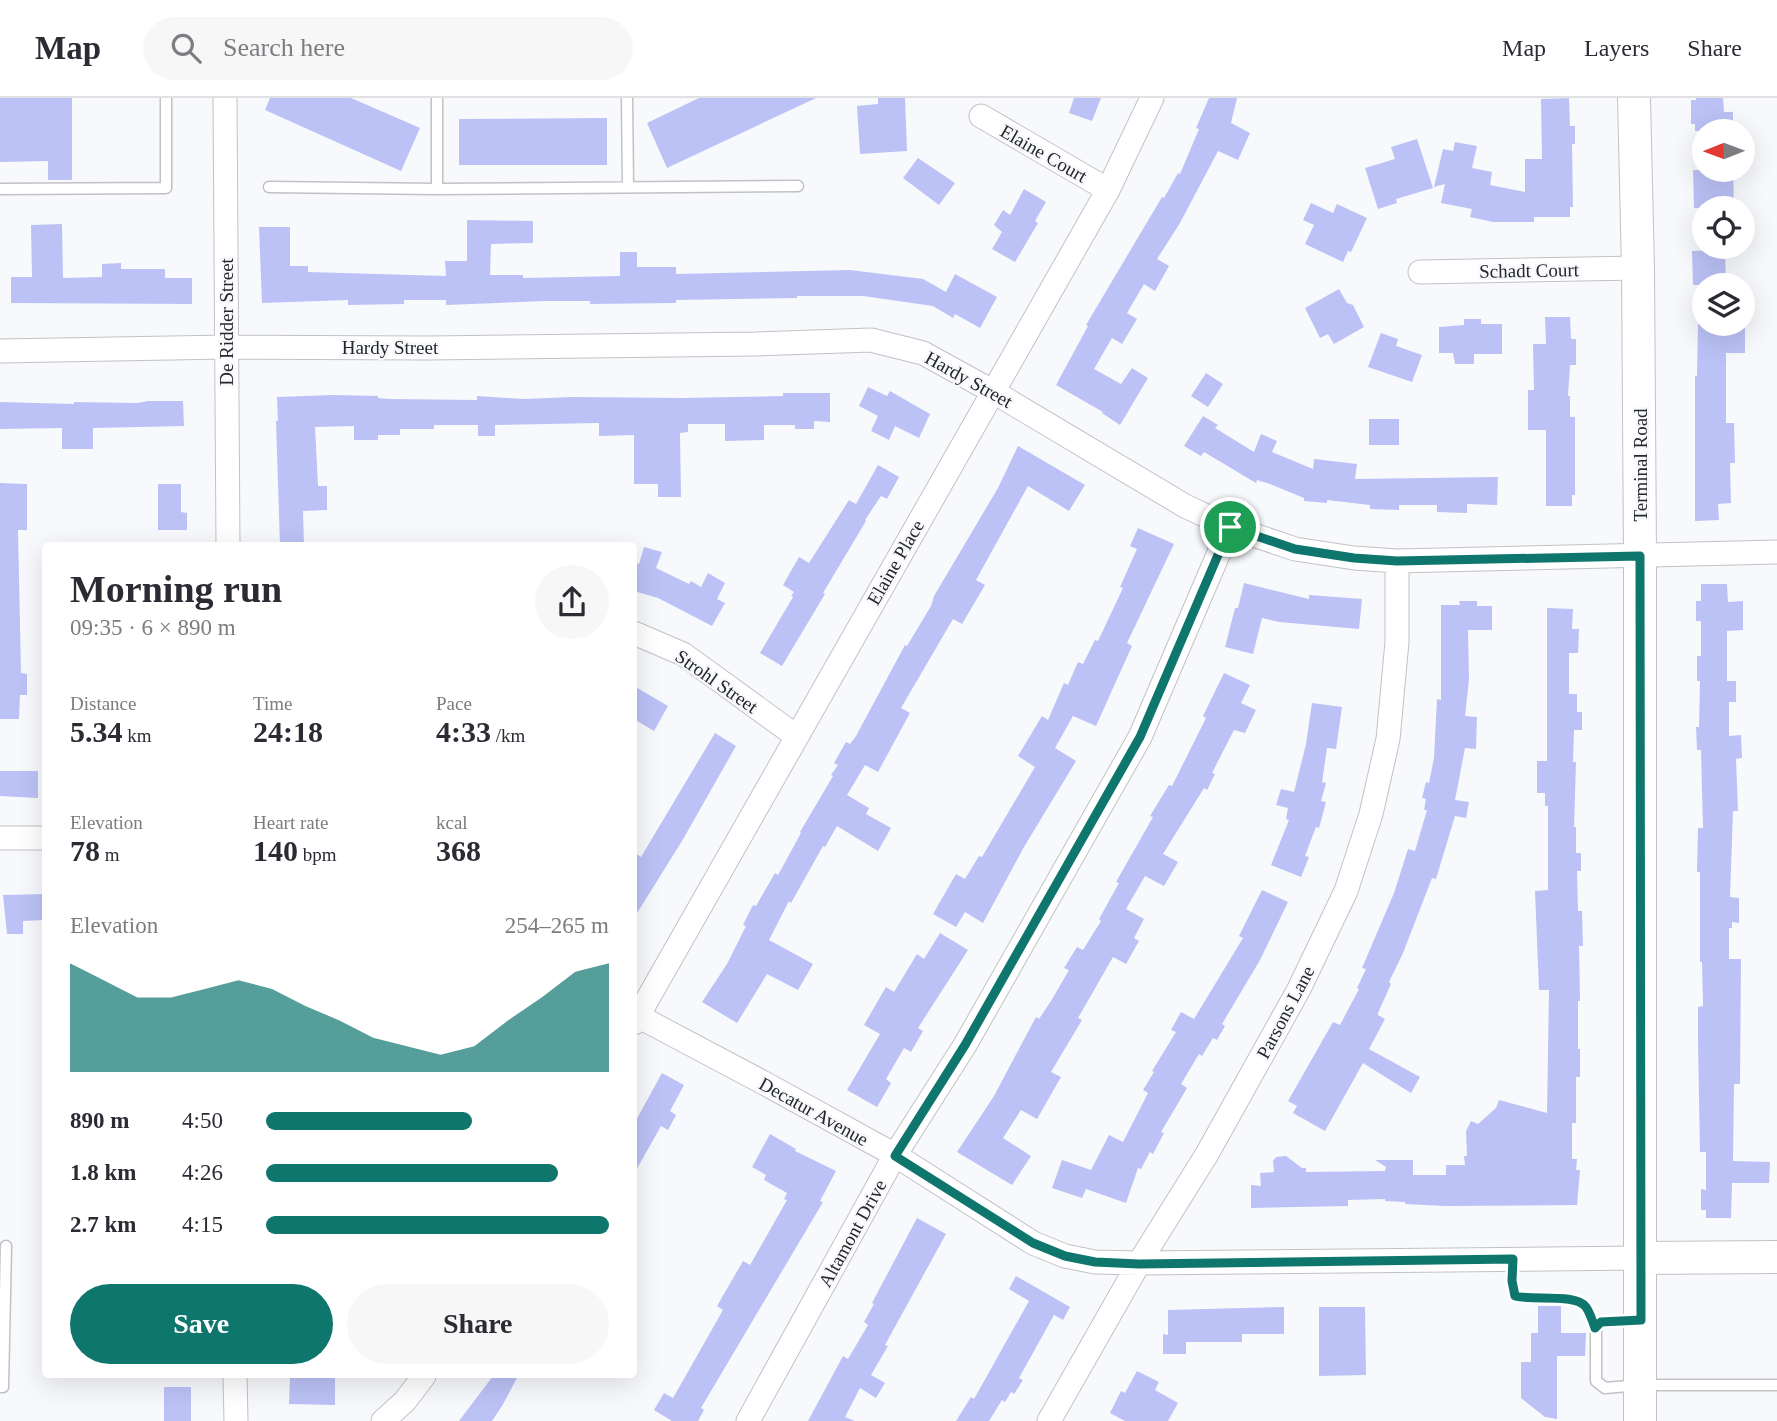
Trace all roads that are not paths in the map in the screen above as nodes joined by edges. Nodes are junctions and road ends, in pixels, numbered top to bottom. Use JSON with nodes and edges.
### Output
{"nodes":[{"id":1,"x":166,"y":98,"type":"edge"},
{"id":2,"x":225,"y":98,"type":"edge"},
{"id":3,"x":437,"y":98,"type":"edge"},
{"id":4,"x":627,"y":98,"type":"edge"},
{"id":5,"x":1152,"y":98,"type":"edge"},
{"id":6,"x":1634,"y":98,"type":"edge"},
{"id":7,"x":981,"y":116,"type":"dead end"},
{"id":8,"x":798,"y":186,"type":"dead end"},
{"id":9,"x":270,"y":187,"type":"dead end"},
{"id":10,"x":628,"y":187,"type":"junction"},
{"id":11,"x":437,"y":188,"type":"junction"},
{"id":12,"x":0,"y":189,"type":"edge"},
{"id":13,"x":1108,"y":190,"type":"junction"},
{"id":14,"x":1638,"y":268,"type":"junction"},
{"id":15,"x":1420,"y":272,"type":"dead end"},
{"id":16,"x":227,"y":347,"type":"junction"},
{"id":17,"x":0,"y":351,"type":"edge"},
{"id":18,"x":992,"y":391,"type":"junction"},
{"id":19,"x":1230,"y":527,"type":"junction"},
{"id":20,"x":228,"y":542,"type":"edge"},
{"id":21,"x":1777,"y":552,"type":"edge"},
{"id":22,"x":1640,"y":556,"type":"junction"},
{"id":23,"x":1397,"y":561,"type":"junction"},
{"id":24,"x":637,"y":634,"type":"edge"},
{"id":25,"x":796,"y":736,"type":"junction"},
{"id":26,"x":0,"y":838,"type":"edge"},
{"id":27,"x":42,"y":838,"type":"edge"},
{"id":28,"x":637,"y":1014,"type":"edge"},
{"id":29,"x":637,"y":1019,"type":"edge"},
{"id":30,"x":895,"y":1156,"type":"junction"},
{"id":31,"x":6,"y":1246,"type":"dead end"},
{"id":32,"x":1777,"y":1257,"type":"edge"},
{"id":33,"x":1641,"y":1258,"type":"junction"},
{"id":34,"x":1513,"y":1259,"type":"junction"},
{"id":35,"x":1139,"y":1264,"type":"junction"},
{"id":36,"x":1641,"y":1320,"type":"junction"},
{"id":37,"x":1595,"y":1328,"type":"junction"},
{"id":38,"x":235,"y":1378,"type":"edge"},
{"id":39,"x":422,"y":1378,"type":"edge"},
{"id":40,"x":1640,"y":1385,"type":"junction"},
{"id":41,"x":1777,"y":1385,"type":"edge"},
{"id":42,"x":0,"y":1387,"type":"edge"},
{"id":43,"x":236,"y":1421,"type":"edge"},
{"id":44,"x":383,"y":1421,"type":"edge"},
{"id":45,"x":748,"y":1421,"type":"edge"},
{"id":46,"x":1049,"y":1421,"type":"edge"},
{"id":47,"x":1640,"y":1421,"type":"edge"}],
"edges":[{"from":1,"to":12,"type":"lane"},
{"from":2,"to":16,"type":"street","name":"De Ridder Street"},
{"from":3,"to":11,"type":"lane"},
{"from":4,"to":10,"type":"lane"},
{"from":5,"to":13,"type":"street","name":"Elaine Place"},
{"from":6,"to":14,"type":"main road","name":"Terminal Road"},
{"from":7,"to":13,"type":"street","name":"Elaine Court"},
{"from":8,"to":10,"type":"lane"},
{"from":9,"to":11,"type":"lane"},
{"from":10,"to":11,"type":"lane"},
{"from":13,"to":18,"type":"street","name":"Elaine Place"},
{"from":14,"to":15,"type":"street","name":"Schadt Court"},
{"from":14,"to":22,"type":"main road","name":"Terminal Road"},
{"from":16,"to":17,"type":"street","name":"Hardy Street"},
{"from":16,"to":18,"type":"street","name":"Hardy Street"},
{"from":16,"to":20,"type":"street","name":"De Ridder Street"},
{"from":18,"to":19,"type":"street","name":"Hardy Street"},
{"from":18,"to":25,"type":"street","name":"Elaine Place"},
{"from":19,"to":23,"type":"street","name":"Hardy Street"},
{"from":19,"to":30,"type":"street","name":"Altamont Drive"},
{"from":21,"to":22,"type":"street","name":"Hardy Street"},
{"from":22,"to":23,"type":"street","name":"Hardy Street"},
{"from":22,"to":33,"type":"main road","name":"Terminal Road"},
{"from":23,"to":35,"type":"street","name":"Parsons Lane"},
{"from":24,"to":25,"type":"street","name":"Strohl Street"},
{"from":25,"to":28,"type":"street","name":"Elaine Place"},
{"from":26,"to":27,"type":"street"},
{"from":29,"to":30,"type":"street","name":"Decatur Avenue"},
{"from":30,"to":35,"type":"street","name":"Decatur Avenue"},
{"from":30,"to":45,"type":"street","name":"Altamont Drive"},
{"from":31,"to":42,"type":"lane"},
{"from":32,"to":33,"type":"main road","name":"Decatur Avenue"},
{"from":33,"to":34,"type":"street","name":"Decatur Avenue"},
{"from":33,"to":36,"type":"main road","name":"Terminal Road"},
{"from":34,"to":35,"type":"street","name":"Decatur Avenue"},
{"from":34,"to":37,"type":"lane"},
{"from":35,"to":46,"type":"street","name":"Parsons Lane"},
{"from":36,"to":37,"type":"lane"},
{"from":36,"to":40,"type":"main road","name":"Terminal Road"},
{"from":37,"to":40,"type":"lane"},
{"from":38,"to":43,"type":"street"},
{"from":39,"to":44,"type":"street"},
{"from":40,"to":41,"type":"lane"},
{"from":40,"to":47,"type":"main road","name":"Terminal Road"}]}
